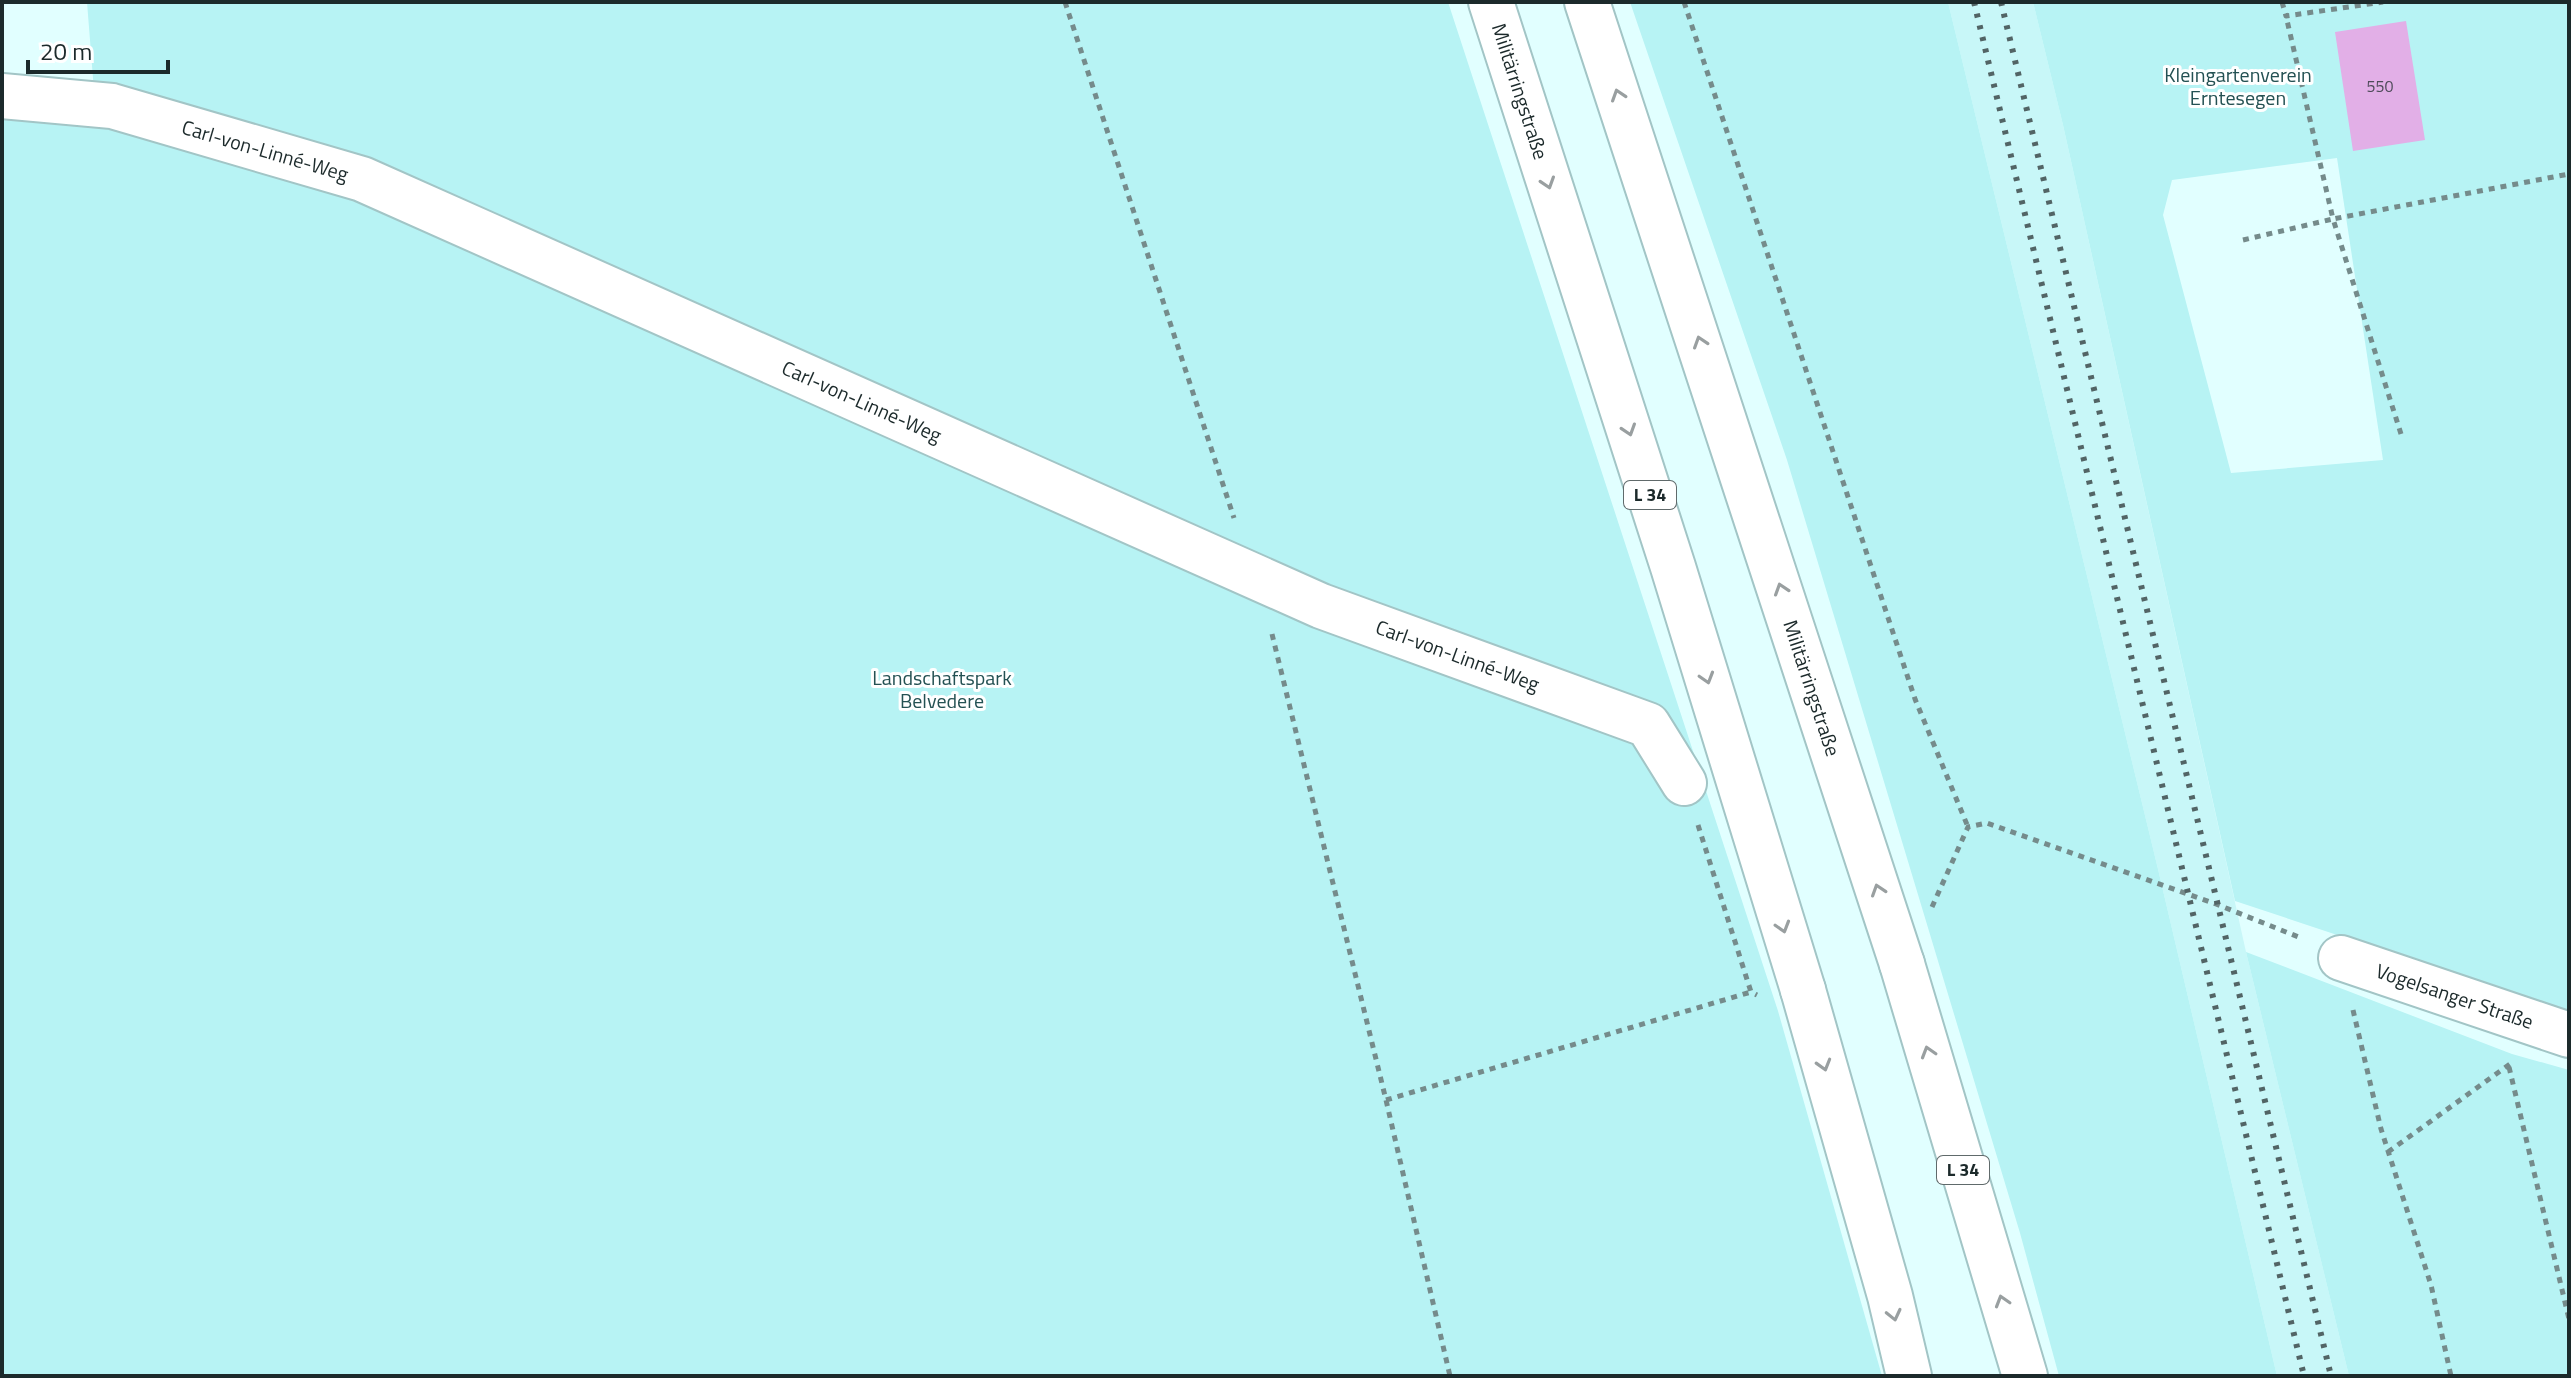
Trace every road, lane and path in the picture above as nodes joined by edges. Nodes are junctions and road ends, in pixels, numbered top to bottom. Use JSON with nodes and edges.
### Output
{"nodes":[{"id":1,"x":1065,"y":2,"type":"edge"},
{"id":2,"x":1491,"y":2,"type":"edge"},
{"id":3,"x":1587,"y":2,"type":"edge"},
{"id":4,"x":1684,"y":2,"type":"edge"},
{"id":5,"x":2282,"y":2,"type":"edge"},
{"id":6,"x":2383,"y":2,"type":"edge"},
{"id":7,"x":2286,"y":16,"type":"junction"},
{"id":8,"x":2,"y":96,"type":"edge"},
{"id":9,"x":2569,"y":174,"type":"edge"},
{"id":10,"x":2333,"y":219,"type":"junction"},
{"id":11,"x":2243,"y":240,"type":"dead end"},
{"id":12,"x":2401,"y":434,"type":"dead end"},
{"id":13,"x":1253,"y":574,"type":"junction"},
{"id":14,"x":1684,"y":783,"type":"dead end"},
{"id":15,"x":1987,"y":823,"type":"dead end"},
{"id":16,"x":1968,"y":827,"type":"dead end"},
{"id":17,"x":2341,"y":958,"type":"junction"},
{"id":18,"x":1751,"y":992,"type":"dead end"},
{"id":19,"x":2523,"y":1019,"type":"junction"},
{"id":20,"x":2569,"y":1035,"type":"edge"},
{"id":21,"x":2509,"y":1067,"type":"junction"},
{"id":22,"x":1386,"y":1100,"type":"junction"},
{"id":23,"x":2388,"y":1152,"type":"junction"},
{"id":24,"x":2569,"y":1319,"type":"edge"},
{"id":25,"x":1450,"y":1376,"type":"edge"},
{"id":26,"x":1909,"y":1376,"type":"edge"},
{"id":27,"x":2025,"y":1376,"type":"edge"},
{"id":28,"x":2451,"y":1376,"type":"edge"}],
"edges":[{"from":1,"to":13,"type":"path"},
{"from":2,"to":26,"type":"main road","name":"Militärringstraße","number":"L 34","one_way":true},
{"from":27,"to":3,"type":"main road","name":"Militärringstraße","number":"L 34","one_way":true},
{"from":4,"to":16,"type":"path"},
{"from":5,"to":7,"type":"path"},
{"from":6,"to":7,"type":"path"},
{"from":7,"to":10,"type":"path"},
{"from":8,"to":13,"type":"main road","name":"Carl-von-Linné-Weg"},
{"from":9,"to":10,"type":"path"},
{"from":10,"to":11,"type":"path"},
{"from":10,"to":12,"type":"path"},
{"from":13,"to":14,"type":"main road","name":"Carl-von-Linné-Weg"},
{"from":13,"to":22,"type":"path"},
{"from":15,"to":17,"type":"path"},
{"from":17,"to":19,"type":"main road","name":"Vogelsanger Straße"},
{"from":17,"to":23,"type":"path"},
{"from":18,"to":22,"type":"path"},
{"from":19,"to":20,"type":"main road","name":"Vogelsanger Straße"},
{"from":19,"to":21,"type":"path"},
{"from":21,"to":23,"type":"path"},
{"from":21,"to":24,"type":"path"},
{"from":22,"to":25,"type":"path"},
{"from":23,"to":28,"type":"path"}]}
